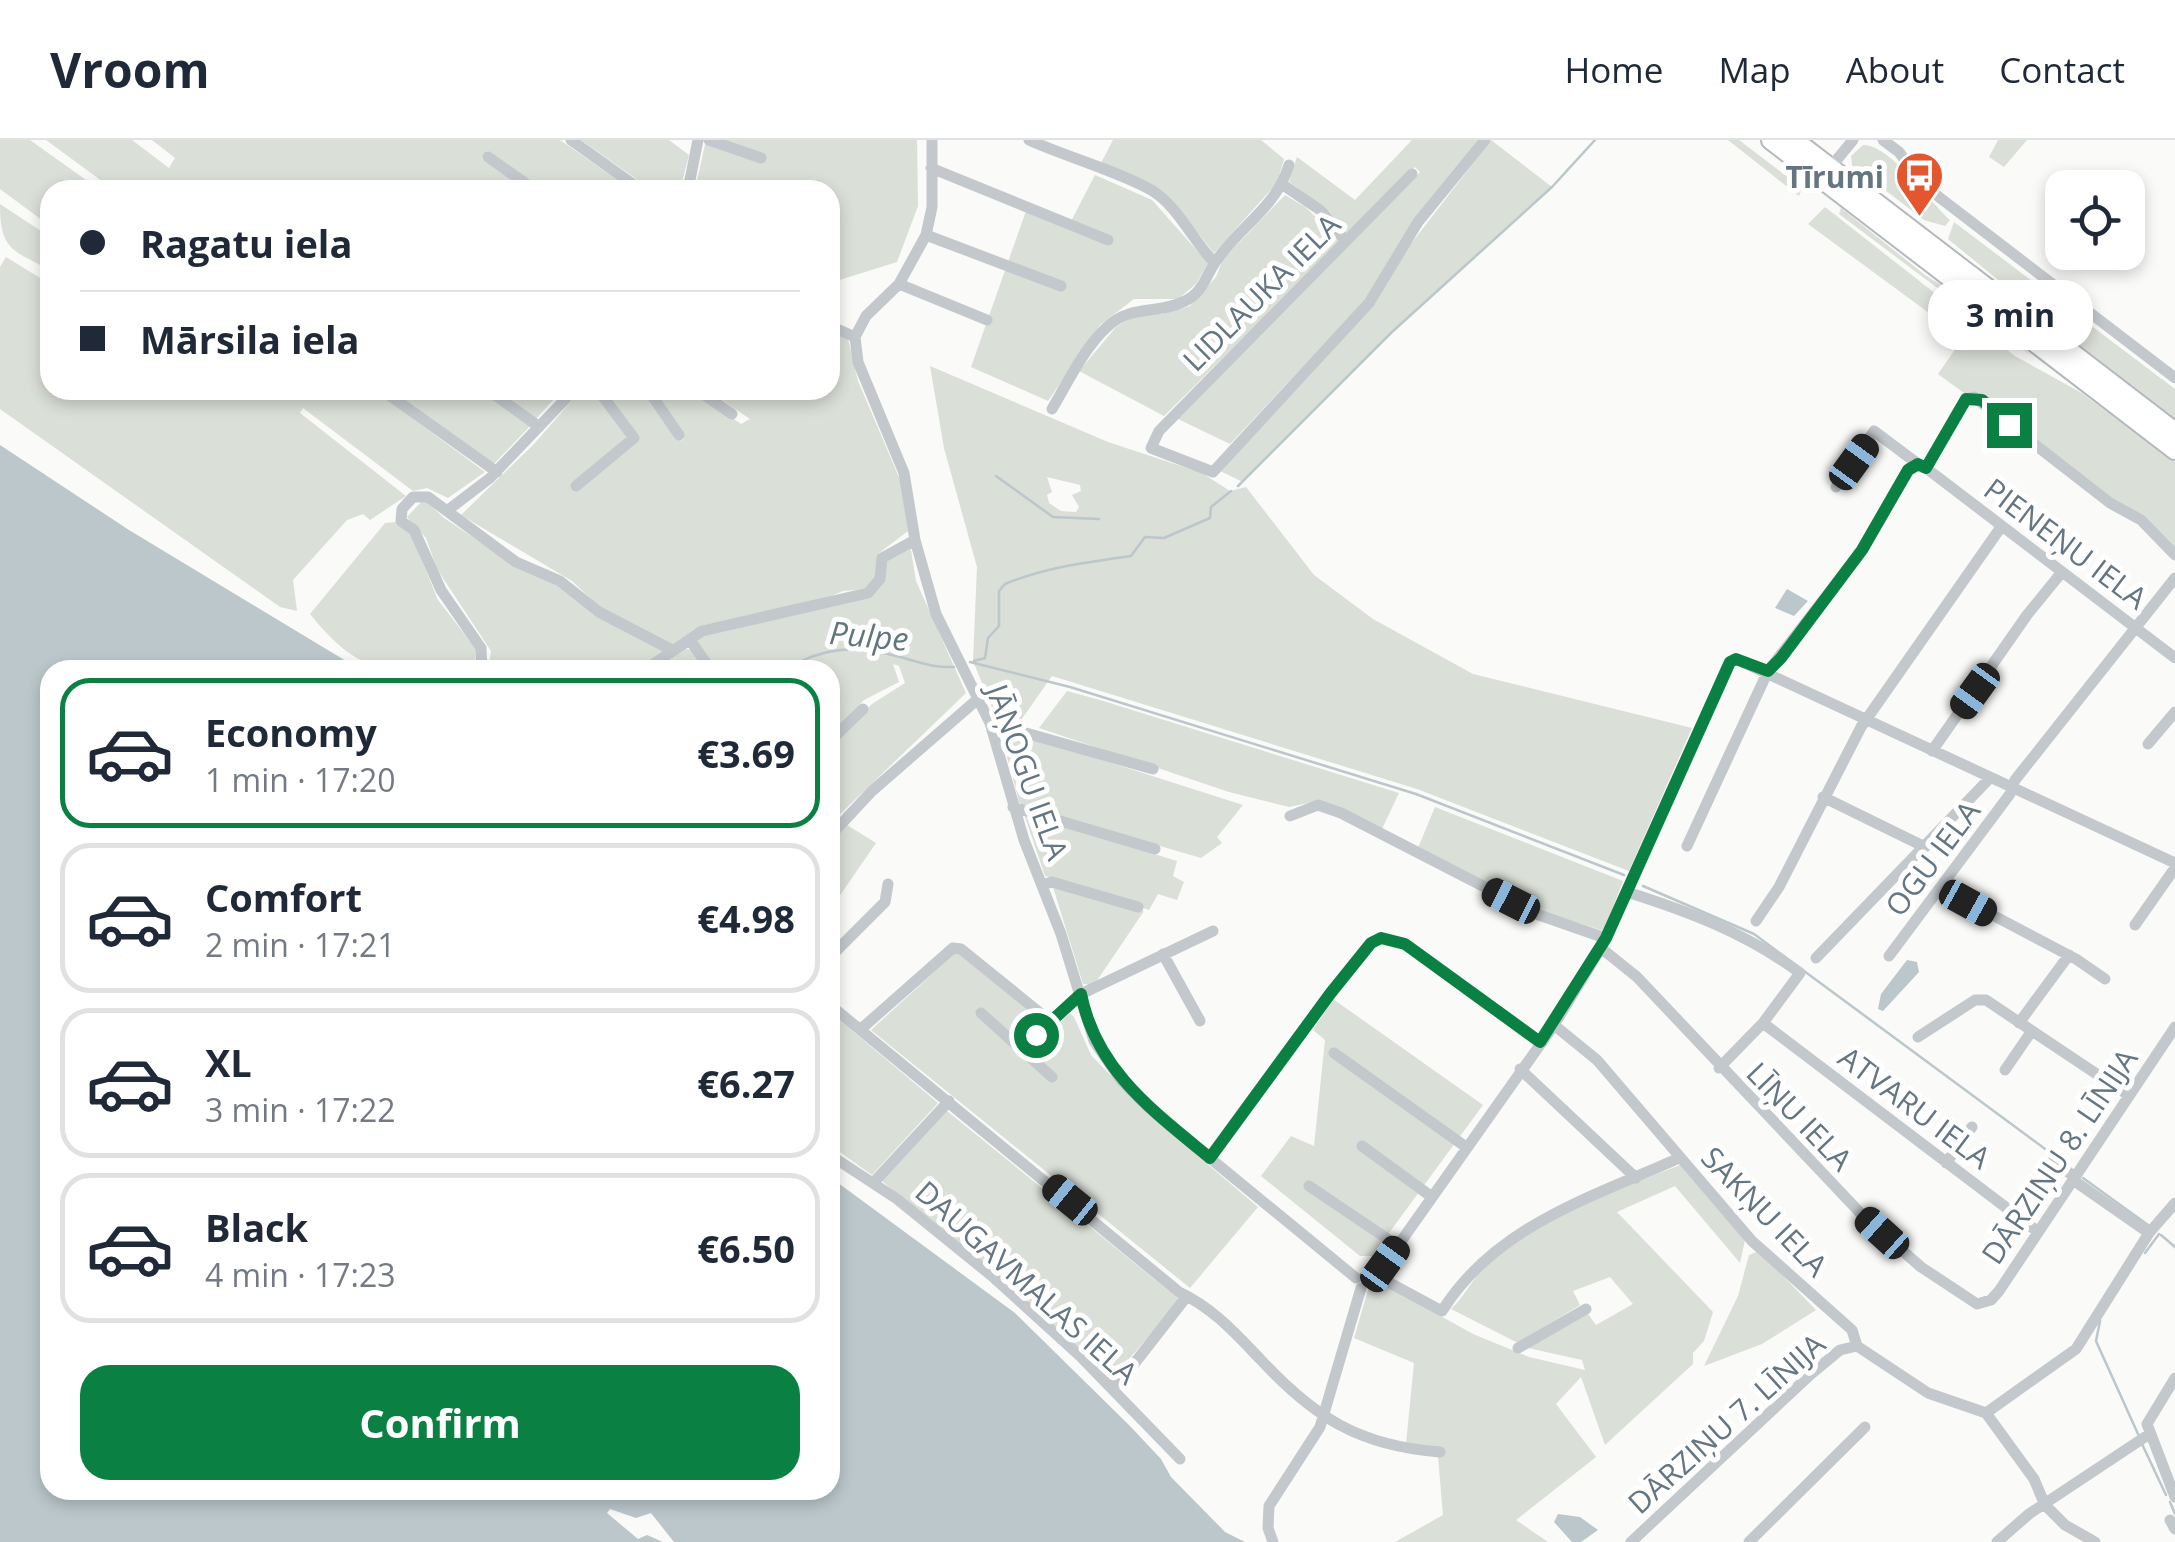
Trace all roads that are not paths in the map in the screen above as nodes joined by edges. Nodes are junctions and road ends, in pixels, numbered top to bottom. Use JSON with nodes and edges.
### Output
{"nodes":[{"id":1,"x":571,"y":140,"type":"edge"},
{"id":2,"x":682,"y":140,"type":"edge"},
{"id":3,"x":709,"y":140,"type":"edge"},
{"id":4,"x":932,"y":140,"type":"edge"},
{"id":5,"x":1029,"y":140,"type":"edge"},
{"id":6,"x":1484,"y":140,"type":"edge"},
{"id":7,"x":1771,"y":140,"type":"edge"},
{"id":8,"x":1794,"y":140,"type":"edge"},
{"id":9,"x":1853,"y":140,"type":"edge"},
{"id":10,"x":1883,"y":140,"type":"edge"},
{"id":11,"x":697,"y":145,"type":"edge"},
{"id":12,"x":488,"y":156,"type":"dead end"},
{"id":13,"x":761,"y":158,"type":"dead end"},
{"id":14,"x":1289,"y":165,"type":"dead end"},
{"id":15,"x":932,"y":168,"type":"junction"},
{"id":16,"x":1412,"y":174,"type":"dead end"},
{"id":17,"x":1826,"y":174,"type":"junction"},
{"id":18,"x":521,"y":180,"type":"edge"},
{"id":19,"x":627,"y":180,"type":"edge"},
{"id":20,"x":690,"y":180,"type":"edge"},
{"id":21,"x":1283,"y":185,"type":"junction"},
{"id":22,"x":926,"y":234,"type":"junction"},
{"id":23,"x":1108,"y":240,"type":"dead end"},
{"id":24,"x":1346,"y":241,"type":"junction"},
{"id":25,"x":1214,"y":262,"type":"junction"},
{"id":26,"x":899,"y":284,"type":"junction"},
{"id":27,"x":1060,"y":286,"type":"dead end"},
{"id":28,"x":988,"y":320,"type":"dead end"},
{"id":29,"x":840,"y":330,"type":"edge"},
{"id":30,"x":855,"y":337,"type":"junction"},
{"id":31,"x":2175,"y":378,"type":"edge"},
{"id":32,"x":396,"y":400,"type":"edge"},
{"id":33,"x":502,"y":400,"type":"edge"},
{"id":34,"x":564,"y":400,"type":"edge"},
{"id":35,"x":606,"y":400,"type":"edge"},
{"id":36,"x":655,"y":400,"type":"edge"},
{"id":37,"x":712,"y":400,"type":"edge"},
{"id":38,"x":1052,"y":409,"type":"dead end"},
{"id":39,"x":732,"y":414,"type":"dead end"},
{"id":40,"x":538,"y":426,"type":"junction"},
{"id":41,"x":2175,"y":432,"type":"edge"},
{"id":42,"x":679,"y":435,"type":"dead end"},
{"id":43,"x":2175,"y":450,"type":"edge"},
{"id":44,"x":1922,"y":466,"type":"junction"},
{"id":45,"x":496,"y":472,"type":"junction"},
{"id":46,"x":576,"y":486,"type":"dead end"},
{"id":47,"x":1836,"y":487,"type":"dead end"},
{"id":48,"x":448,"y":510,"type":"junction"},
{"id":49,"x":2001,"y":526,"type":"junction"},
{"id":50,"x":915,"y":540,"type":"junction"},
{"id":51,"x":2175,"y":555,"type":"edge"},
{"id":52,"x":2062,"y":572,"type":"junction"},
{"id":53,"x":2175,"y":578,"type":"edge"},
{"id":54,"x":2138,"y":629,"type":"junction"},
{"id":55,"x":690,"y":640,"type":"junction"},
{"id":56,"x":672,"y":650,"type":"junction"},
{"id":57,"x":2175,"y":658,"type":"edge"},
{"id":58,"x":482,"y":660,"type":"edge"},
{"id":59,"x":658,"y":660,"type":"edge"},
{"id":60,"x":704,"y":660,"type":"edge"},
{"id":61,"x":1768,"y":671,"type":"junction"},
{"id":62,"x":979,"y":698,"type":"junction"},
{"id":63,"x":863,"y":709,"type":"dead end"},
{"id":64,"x":2175,"y":712,"type":"edge"},
{"id":65,"x":1868,"y":719,"type":"junction"},
{"id":66,"x":990,"y":723,"type":"junction"},
{"id":67,"x":840,"y":731,"type":"edge"},
{"id":68,"x":2148,"y":744,"type":"dead end"},
{"id":69,"x":1932,"y":751,"type":"junction"},
{"id":70,"x":1153,"y":769,"type":"dead end"},
{"id":71,"x":1990,"y":778,"type":"junction"},
{"id":72,"x":2012,"y":788,"type":"junction"},
{"id":73,"x":1823,"y":797,"type":"junction"},
{"id":74,"x":1013,"y":807,"type":"junction"},
{"id":75,"x":1290,"y":816,"type":"dead end"},
{"id":76,"x":840,"y":821,"type":"edge"},
{"id":77,"x":1687,"y":846,"type":"dead end"},
{"id":78,"x":1925,"y":848,"type":"junction"},
{"id":79,"x":1156,"y":849,"type":"dead end"},
{"id":80,"x":2175,"y":866,"type":"edge"},
{"id":81,"x":888,"y":884,"type":"dead end"},
{"id":82,"x":1042,"y":884,"type":"junction"},
{"id":83,"x":1943,"y":889,"type":"junction"},
{"id":84,"x":1627,"y":892,"type":"junction"},
{"id":85,"x":1138,"y":908,"type":"dead end"},
{"id":86,"x":1756,"y":921,"type":"dead end"},
{"id":87,"x":2135,"y":926,"type":"dead end"},
{"id":88,"x":1212,"y":931,"type":"dead end"},
{"id":89,"x":1603,"y":943,"type":"junction"},
{"id":90,"x":840,"y":947,"type":"edge"},
{"id":91,"x":1162,"y":954,"type":"junction"},
{"id":92,"x":2069,"y":955,"type":"junction"},
{"id":93,"x":1889,"y":956,"type":"dead end"},
{"id":94,"x":1816,"y":958,"type":"dead end"},
{"id":95,"x":2105,"y":979,"type":"dead end"},
{"id":96,"x":1081,"y":994,"type":"junction"},
{"id":97,"x":840,"y":1013,"type":"edge"},
{"id":98,"x":981,"y":1013,"type":"dead end"},
{"id":99,"x":1050,"y":1021,"type":"junction"},
{"id":100,"x":1200,"y":1022,"type":"dead end"},
{"id":101,"x":1762,"y":1023,"type":"junction"},
{"id":102,"x":2019,"y":1023,"type":"junction"},
{"id":103,"x":1554,"y":1025,"type":"junction"},
{"id":104,"x":2175,"y":1027,"type":"edge"},
{"id":105,"x":862,"y":1030,"type":"junction"},
{"id":106,"x":2031,"y":1032,"type":"junction"},
{"id":107,"x":1918,"y":1037,"type":"dead end"},
{"id":108,"x":1540,"y":1042,"type":"junction"},
{"id":109,"x":1022,"y":1050,"type":"junction"},
{"id":110,"x":1334,"y":1053,"type":"dead end"},
{"id":111,"x":1719,"y":1068,"type":"junction"},
{"id":112,"x":1520,"y":1069,"type":"junction"},
{"id":113,"x":2005,"y":1070,"type":"dead end"},
{"id":114,"x":1052,"y":1077,"type":"dead end"},
{"id":115,"x":2128,"y":1095,"type":"junction"},
{"id":116,"x":949,"y":1102,"type":"junction"},
{"id":117,"x":1972,"y":1126,"type":"dead end"},
{"id":118,"x":1362,"y":1146,"type":"dead end"},
{"id":119,"x":1466,"y":1147,"type":"junction"},
{"id":120,"x":1210,"y":1158,"type":"junction"},
{"id":121,"x":1680,"y":1158,"type":"junction"},
{"id":122,"x":840,"y":1161,"type":"edge"},
{"id":123,"x":2052,"y":1162,"type":"dead end"},
{"id":124,"x":1946,"y":1163,"type":"junction"},
{"id":125,"x":1636,"y":1178,"type":"junction"},
{"id":126,"x":2074,"y":1178,"type":"junction"},
{"id":127,"x":874,"y":1182,"type":"junction"},
{"id":128,"x":1309,"y":1186,"type":"dead end"},
{"id":129,"x":1432,"y":1197,"type":"junction"},
{"id":130,"x":2175,"y":1203,"type":"edge"},
{"id":131,"x":2038,"y":1230,"type":"junction"},
{"id":132,"x":2148,"y":1233,"type":"junction"},
{"id":133,"x":1398,"y":1246,"type":"junction"},
{"id":134,"x":1364,"y":1280,"type":"junction"},
{"id":135,"x":1187,"y":1296,"type":"junction"},
{"id":136,"x":1977,"y":1304,"type":"joint"},
{"id":137,"x":1586,"y":1308,"type":"dead end"},
{"id":138,"x":1858,"y":1346,"type":"junction"},
{"id":139,"x":1518,"y":1348,"type":"dead end"},
{"id":140,"x":2175,"y":1378,"type":"edge"},
{"id":141,"x":1108,"y":1385,"type":"junction"},
{"id":142,"x":1986,"y":1413,"type":"junction"},
{"id":143,"x":1322,"y":1414,"type":"junction"},
{"id":144,"x":1865,"y":1427,"type":"dead end"},
{"id":145,"x":2148,"y":1429,"type":"junction"},
{"id":146,"x":1440,"y":1452,"type":"dead end"},
{"id":147,"x":1180,"y":1459,"type":"dead end"},
{"id":148,"x":2175,"y":1497,"type":"edge"},
{"id":149,"x":2045,"y":1506,"type":"junction"},
{"id":150,"x":1274,"y":1542,"type":"edge"},
{"id":151,"x":1631,"y":1542,"type":"edge"},
{"id":152,"x":1749,"y":1542,"type":"edge"},
{"id":153,"x":1997,"y":1542,"type":"edge"},
{"id":154,"x":2095,"y":1542,"type":"edge"}],
"edges":[{"from":1,"to":19,"type":"street"},
{"from":2,"to":11,"type":"street"},
{"from":3,"to":13,"type":"street"},
{"from":4,"to":15,"type":"street"},
{"from":5,"to":25,"type":"street"},
{"from":6,"to":24,"type":"street","name":"LIDLAUKA IELA"},
{"from":7,"to":17,"type":"highway"},
{"from":8,"to":17,"type":"highway"},
{"from":9,"to":17,"type":"street"},
{"from":10,"to":31,"type":"street"},
{"from":11,"to":20,"type":"street"},
{"from":12,"to":18,"type":"street"},
{"from":14,"to":21,"type":"street"},
{"from":15,"to":22,"type":"street"},
{"from":15,"to":23,"type":"street"},
{"from":16,"to":24,"type":"street","name":"LIDLAUKA IELA"},
{"from":17,"to":41,"type":"highway"},
{"from":17,"to":43,"type":"highway"},
{"from":21,"to":24,"type":"street"},
{"from":21,"to":25,"type":"street"},
{"from":22,"to":26,"type":"street"},
{"from":22,"to":27,"type":"street"},
{"from":25,"to":38,"type":"street"},
{"from":26,"to":28,"type":"street"},
{"from":26,"to":30,"type":"street"},
{"from":29,"to":30,"type":"street"},
{"from":30,"to":50,"type":"street","name":"JĀŅOGU IELA"},
{"from":32,"to":45,"type":"street"},
{"from":33,"to":40,"type":"street"},
{"from":34,"to":40,"type":"street"},
{"from":35,"to":46,"type":"street"},
{"from":36,"to":42,"type":"street"},
{"from":37,"to":39,"type":"street"},
{"from":40,"to":45,"type":"street"},
{"from":44,"to":47,"type":"street","name":"PIENEŅU IELA"},
{"from":44,"to":49,"type":"street","name":"PIENEŅU IELA"},
{"from":44,"to":51,"type":"street"},
{"from":44,"to":61,"type":"street"},
{"from":45,"to":48,"type":"street"},
{"from":48,"to":56,"type":"street"},
{"from":48,"to":58,"type":"street"},
{"from":49,"to":52,"type":"street","name":"PIENEŅU IELA"},
{"from":49,"to":65,"type":"street"},
{"from":50,"to":55,"type":"street"},
{"from":50,"to":62,"type":"street","name":"JĀŅOGU IELA"},
{"from":52,"to":54,"type":"street","name":"PIENEŅU IELA"},
{"from":52,"to":69,"type":"street"},
{"from":53,"to":54,"type":"street","name":"OGU IELA"},
{"from":54,"to":57,"type":"street","name":"PIENEŅU IELA"},
{"from":54,"to":72,"type":"street","name":"OGU IELA"},
{"from":55,"to":56,"type":"street"},
{"from":55,"to":60,"type":"street"},
{"from":56,"to":59,"type":"street"},
{"from":61,"to":65,"type":"street"},
{"from":61,"to":77,"type":"street"},
{"from":61,"to":84,"type":"street"},
{"from":62,"to":66,"type":"street","name":"JĀŅOGU IELA"},
{"from":62,"to":76,"type":"street"},
{"from":63,"to":67,"type":"street"},
{"from":64,"to":68,"type":"street"},
{"from":65,"to":69,"type":"street"},
{"from":65,"to":73,"type":"street"},
{"from":66,"to":70,"type":"street"},
{"from":66,"to":74,"type":"street","name":"JĀŅOGU IELA"},
{"from":69,"to":71,"type":"street"},
{"from":71,"to":72,"type":"street"},
{"from":71,"to":78,"type":"street"},
{"from":72,"to":80,"type":"street"},
{"from":72,"to":83,"type":"street","name":"OGU IELA"},
{"from":73,"to":78,"type":"street"},
{"from":73,"to":86,"type":"street"},
{"from":74,"to":79,"type":"street"},
{"from":74,"to":82,"type":"street","name":"JĀŅOGU IELA"},
{"from":75,"to":89,"type":"street"},
{"from":78,"to":94,"type":"street"},
{"from":80,"to":87,"type":"street"},
{"from":81,"to":90,"type":"street"},
{"from":82,"to":85,"type":"street"},
{"from":82,"to":96,"type":"street","name":"JĀŅOGU IELA"},
{"from":83,"to":92,"type":"street"},
{"from":83,"to":93,"type":"street","name":"OGU IELA"},
{"from":84,"to":89,"type":"street"},
{"from":84,"to":101,"type":"street"},
{"from":88,"to":91,"type":"street"},
{"from":89,"to":103,"type":"street"},
{"from":89,"to":111,"type":"street","name":"LĪŅU IELA"},
{"from":91,"to":96,"type":"street"},
{"from":91,"to":100,"type":"street"},
{"from":92,"to":95,"type":"street"},
{"from":92,"to":102,"type":"street"},
{"from":96,"to":99,"type":"street"},
{"from":96,"to":120,"type":"street","name":"JĀŅOGU IELA"},
{"from":97,"to":105,"type":"street"},
{"from":98,"to":109,"type":"street"},
{"from":99,"to":105,"type":"street"},
{"from":99,"to":109,"type":"street"},
{"from":101,"to":111,"type":"street"},
{"from":101,"to":124,"type":"street","name":"ATVARU IELA"},
{"from":102,"to":106,"type":"street"},
{"from":102,"to":107,"type":"street"},
{"from":103,"to":108,"type":"street"},
{"from":103,"to":121,"type":"street","name":"SAKŅU IELA"},
{"from":104,"to":115,"type":"street","name":"DĀRZIŅU 8. LĪNIJA"},
{"from":105,"to":116,"type":"street"},
{"from":106,"to":113,"type":"street"},
{"from":106,"to":115,"type":"street"},
{"from":108,"to":112,"type":"street"},
{"from":108,"to":120,"type":"street"},
{"from":109,"to":114,"type":"street"},
{"from":110,"to":119,"type":"street"},
{"from":111,"to":136,"type":"street","name":"LĪŅU IELA"},
{"from":112,"to":119,"type":"street"},
{"from":112,"to":125,"type":"street"},
{"from":115,"to":126,"type":"street","name":"DĀRZIŅU 8. LĪNIJA"},
{"from":116,"to":127,"type":"street"},
{"from":116,"to":135,"type":"street"},
{"from":117,"to":124,"type":"street"},
{"from":118,"to":129,"type":"street"},
{"from":119,"to":129,"type":"street"},
{"from":120,"to":134,"type":"street","name":"JĀŅOGU IELA"},
{"from":121,"to":125,"type":"street"},
{"from":121,"to":138,"type":"street","name":"SAKŅU IELA"},
{"from":122,"to":127,"type":"street","name":"DAUGAVMALAS IELA"},
{"from":123,"to":126,"type":"street"},
{"from":124,"to":131,"type":"street","name":"ATVARU IELA"},
{"from":125,"to":134,"type":"street","name":"JĀŅOGU IELA"},
{"from":126,"to":131,"type":"street","name":"DĀRZIŅU 8. LĪNIJA"},
{"from":126,"to":132,"type":"street"},
{"from":127,"to":141,"type":"street","name":"DAUGAVMALAS IELA"},
{"from":128,"to":133,"type":"street"},
{"from":129,"to":133,"type":"street"},
{"from":130,"to":132,"type":"street"},
{"from":131,"to":136,"type":"street","name":"DĀRZIŅU 8. LĪNIJA"},
{"from":132,"to":142,"type":"street"},
{"from":133,"to":134,"type":"street"},
{"from":134,"to":143,"type":"street"},
{"from":135,"to":141,"type":"street"},
{"from":135,"to":143,"type":"street"},
{"from":137,"to":139,"type":"street"},
{"from":138,"to":142,"type":"street","name":"SAKŅU IELA"},
{"from":138,"to":151,"type":"street","name":"DĀRZIŅU 7. LĪNIJA"},
{"from":140,"to":145,"type":"street"},
{"from":141,"to":147,"type":"street","name":"DAUGAVMALAS IELA"},
{"from":142,"to":149,"type":"street"},
{"from":143,"to":146,"type":"street"},
{"from":143,"to":150,"type":"street"},
{"from":144,"to":152,"type":"street"},
{"from":145,"to":148,"type":"street"},
{"from":145,"to":149,"type":"street"},
{"from":149,"to":153,"type":"street"},
{"from":149,"to":154,"type":"street"}]}
